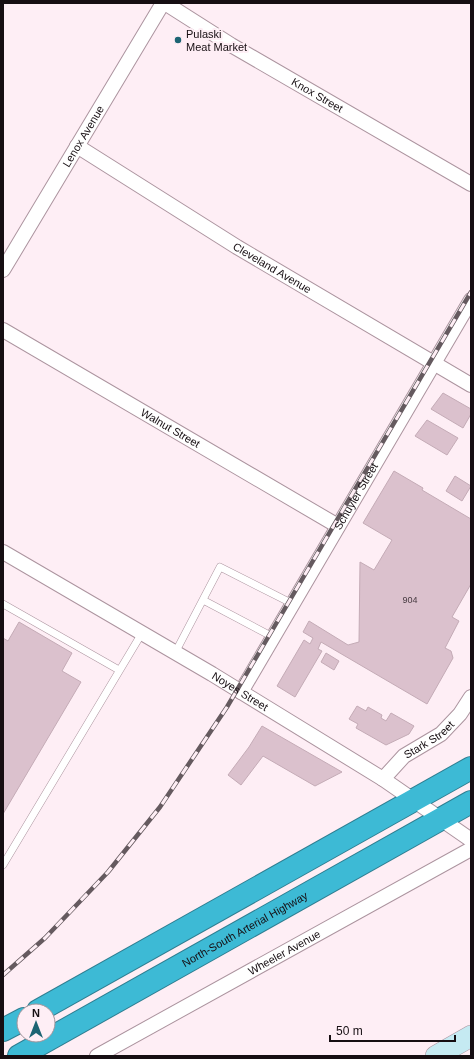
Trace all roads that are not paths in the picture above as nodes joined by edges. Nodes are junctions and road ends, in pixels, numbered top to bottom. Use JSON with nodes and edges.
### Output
{"nodes":[{"id":1,"x":164,"y":3,"type":"edge"},
{"id":2,"x":77,"y":146,"type":"junction"},
{"id":3,"x":471,"y":184,"type":"edge"},
{"id":4,"x":3,"y":270,"type":"edge"},
{"id":5,"x":471,"y":300,"type":"edge"},
{"id":6,"x":3,"y":330,"type":"edge"},
{"id":7,"x":434,"y":363,"type":"junction"},
{"id":8,"x":471,"y":385,"type":"edge"},
{"id":9,"x":338,"y":526,"type":"junction"},
{"id":10,"x":3,"y":552,"type":"edge"},
{"id":11,"x":203,"y":600,"type":"junction"},
{"id":12,"x":3,"y":604,"type":"edge"},
{"id":13,"x":293,"y":604,"type":"junction"},
{"id":14,"x":142,"y":633,"type":"junction"},
{"id":15,"x":273,"y":637,"type":"junction"},
{"id":16,"x":175,"y":653,"type":"junction"},
{"id":17,"x":119,"y":670,"type":"junction"},
{"id":18,"x":241,"y":692,"type":"junction"},
{"id":19,"x":471,"y":697,"type":"edge"},
{"id":20,"x":471,"y":768,"type":"edge"},
{"id":21,"x":383,"y":779,"type":"junction"},
{"id":22,"x":414,"y":800,"type":"junction"},
{"id":23,"x":471,"y":802,"type":"edge"},
{"id":24,"x":440,"y":819,"type":"junction"},
{"id":25,"x":471,"y":840,"type":"edge"},
{"id":26,"x":471,"y":849,"type":"edge"},
{"id":27,"x":6,"y":852,"type":"edge"},
{"id":28,"x":3,"y":865,"type":"edge"},
{"id":29,"x":52,"y":1003,"type":"edge"},
{"id":30,"x":16,"y":1023,"type":"edge"},
{"id":31,"x":3,"y":1030,"type":"edge"},
{"id":32,"x":471,"y":1036,"type":"edge"},
{"id":33,"x":19,"y":1056,"type":"edge"},
{"id":34,"x":97,"y":1056,"type":"edge"},
{"id":35,"x":436,"y":1056,"type":"edge"}],
"edges":[{"from":1,"to":2,"type":"street","name":"Lenox Avenue"},
{"from":1,"to":3,"type":"street","name":"Knox Street"},
{"from":2,"to":4,"type":"street","name":"Lenox Avenue"},
{"from":2,"to":7,"type":"street","name":"Cleveland Avenue"},
{"from":5,"to":7,"type":"street","name":"Schuyler Street"},
{"from":6,"to":9,"type":"street","name":"Walnut Street"},
{"from":7,"to":8,"type":"street","name":"Cleveland Avenue"},
{"from":7,"to":9,"type":"street","name":"Schuyler Street"},
{"from":9,"to":13,"type":"street","name":"Schuyler Street"},
{"from":10,"to":14,"type":"street","name":"Noyes Street"},
{"from":11,"to":13,"type":"lane"},
{"from":11,"to":15,"type":"lane"},
{"from":11,"to":16,"type":"lane"},
{"from":12,"to":17,"type":"lane"},
{"from":13,"to":15,"type":"street","name":"Schuyler Street"},
{"from":14,"to":16,"type":"street","name":"Noyes Street"},
{"from":14,"to":17,"type":"lane"},
{"from":15,"to":18,"type":"street","name":"Schuyler Street"},
{"from":16,"to":18,"type":"street","name":"Noyes Street"},
{"from":17,"to":27,"type":"lane"},
{"from":18,"to":21,"type":"street","name":"Noyes Street"},
{"from":19,"to":21,"type":"street","name":"Stark Street"},
{"from":20,"to":22,"type":"highway"},
{"from":21,"to":22,"type":"street","name":"Noyes Street"},
{"from":22,"to":24,"type":"street","name":"Noyes Street"},
{"from":22,"to":29,"type":"highway"},
{"from":23,"to":24,"type":"highway","name":"North-South Arterial Highway"},
{"from":24,"to":25,"type":"street","name":"Noyes Street"},
{"from":24,"to":33,"type":"highway","name":"North-South Arterial Highway"},
{"from":26,"to":34,"type":"street","name":"Wheeler Avenue"},
{"from":27,"to":28,"type":"lane"},
{"from":30,"to":31,"type":"highway"},
{"from":32,"to":35,"type":"street"}]}
